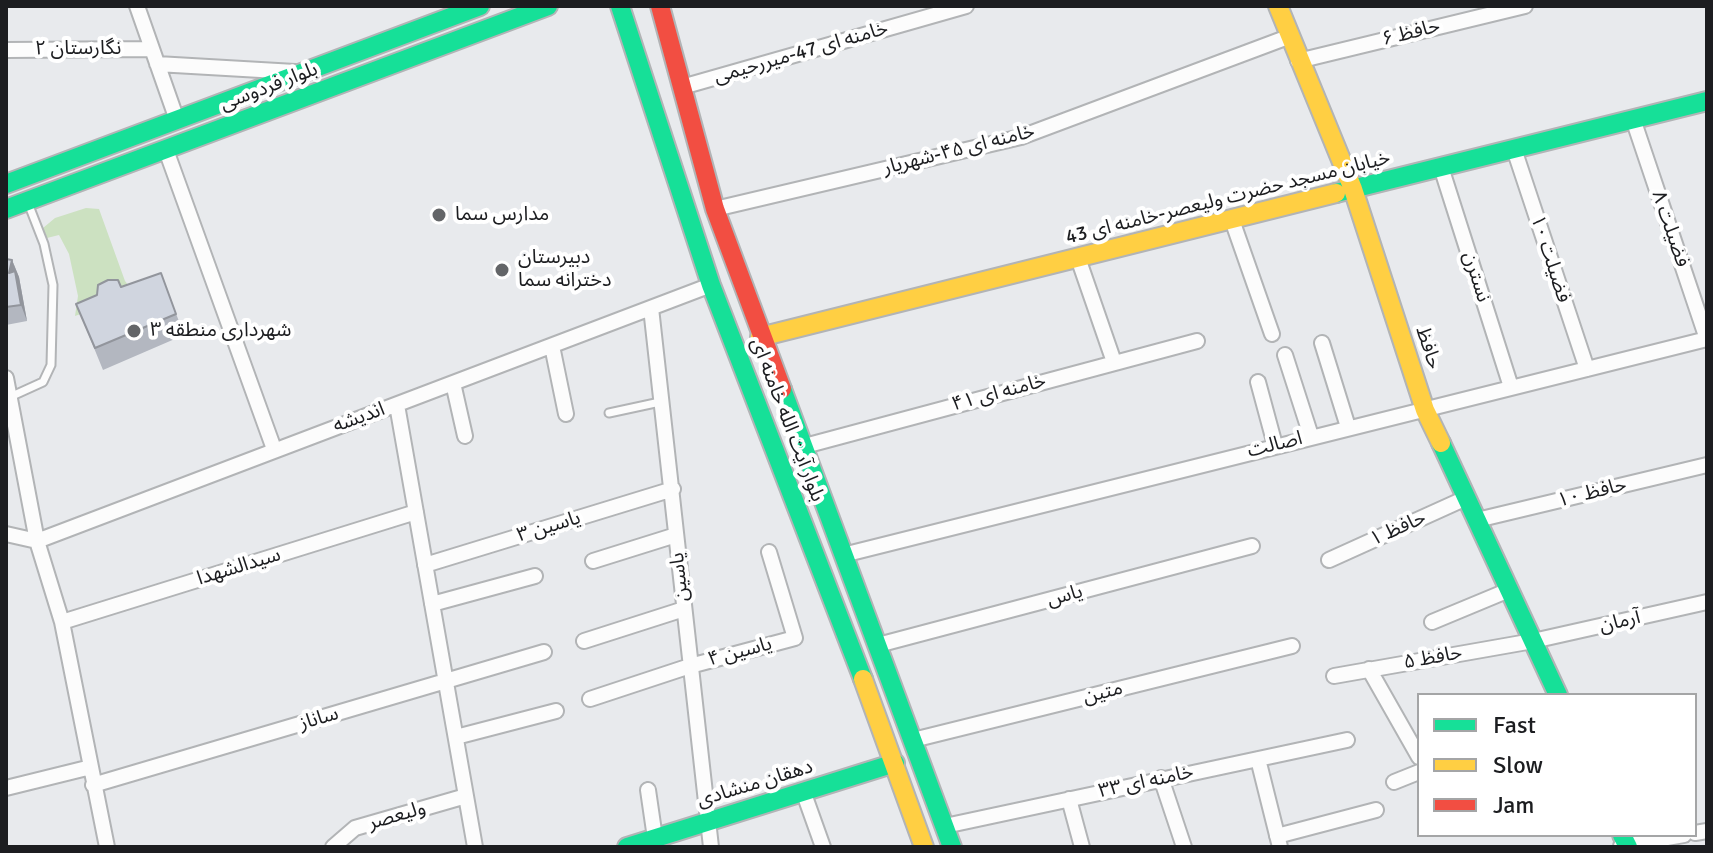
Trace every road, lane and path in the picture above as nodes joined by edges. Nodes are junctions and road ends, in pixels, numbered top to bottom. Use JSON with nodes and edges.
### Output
{"nodes":[{"id":1,"x":137,"y":6,"type":"edge"},
{"id":2,"x":480,"y":6,"type":"edge"},
{"id":3,"x":548,"y":6,"type":"edge"},
{"id":4,"x":620,"y":6,"type":"edge"},
{"id":5,"x":660,"y":6,"type":"edge"},
{"id":6,"x":966,"y":6,"type":"edge"},
{"id":7,"x":1278,"y":6,"type":"edge"},
{"id":8,"x":1525,"y":6,"type":"edge"},
{"id":9,"x":1288,"y":37,"type":"junction"},
{"id":10,"x":670,"y":43,"type":"junction"},
{"id":11,"x":636,"y":47,"type":"junction"},
{"id":12,"x":149,"y":49,"type":"junction"},
{"id":13,"x":6,"y":50,"type":"edge"},
{"id":14,"x":1298,"y":61,"type":"junction"},
{"id":15,"x":157,"y":64,"type":"junction"},
{"id":16,"x":304,"y":73,"type":"junction"},
{"id":17,"x":682,"y":87,"type":"junction"},
{"id":18,"x":1707,"y":101,"type":"edge"},
{"id":19,"x":1633,"y":119,"type":"junction"},
{"id":20,"x":177,"y":120,"type":"junction"},
{"id":21,"x":1514,"y":149,"type":"junction"},
{"id":22,"x":166,"y":150,"type":"junction"},
{"id":23,"x":1441,"y":167,"type":"junction"},
{"id":24,"x":15,"y":177,"type":"edge"},
{"id":25,"x":6,"y":184,"type":"edge"},
{"id":26,"x":1353,"y":189,"type":"junction"},
{"id":27,"x":27,"y":201,"type":"junction"},
{"id":28,"x":6,"y":209,"type":"edge"},
{"id":29,"x":715,"y":209,"type":"junction"},
{"id":30,"x":1232,"y":220,"type":"junction"},
{"id":31,"x":1078,"y":258,"type":"junction"},
{"id":32,"x":711,"y":285,"type":"junction"},
{"id":33,"x":651,"y":308,"type":"junction"},
{"id":34,"x":1272,"y":334,"type":"dead end"},
{"id":35,"x":760,"y":337,"type":"junction"},
{"id":36,"x":1707,"y":339,"type":"edge"},
{"id":37,"x":1197,"y":341,"type":"dead end"},
{"id":38,"x":1322,"y":343,"type":"dead end"},
{"id":39,"x":552,"y":346,"type":"junction"},
{"id":40,"x":1285,"y":355,"type":"dead end"},
{"id":41,"x":1114,"y":362,"type":"junction"},
{"id":42,"x":1587,"y":369,"type":"junction"},
{"id":43,"x":6,"y":378,"type":"edge"},
{"id":44,"x":1258,"y":382,"type":"dead end"},
{"id":45,"x":453,"y":383,"type":"junction"},
{"id":46,"x":1511,"y":387,"type":"junction"},
{"id":47,"x":10,"y":397,"type":"junction"},
{"id":48,"x":660,"y":402,"type":"junction"},
{"id":49,"x":397,"y":405,"type":"junction"},
{"id":50,"x":1425,"y":410,"type":"junction"},
{"id":51,"x":609,"y":413,"type":"dead end"},
{"id":52,"x":566,"y":414,"type":"dead end"},
{"id":53,"x":1348,"y":427,"type":"junction"},
{"id":54,"x":465,"y":436,"type":"dead end"},
{"id":55,"x":1311,"y":436,"type":"junction"},
{"id":56,"x":1275,"y":445,"type":"junction"},
{"id":57,"x":801,"y":447,"type":"junction"},
{"id":58,"x":274,"y":449,"type":"junction"},
{"id":59,"x":1707,"y":465,"type":"edge"},
{"id":60,"x":673,"y":489,"type":"junction"},
{"id":61,"x":1466,"y":498,"type":"junction"},
{"id":62,"x":416,"y":512,"type":"junction"},
{"id":63,"x":1477,"y":520,"type":"junction"},
{"id":64,"x":6,"y":534,"type":"edge"},
{"id":65,"x":676,"y":535,"type":"junction"},
{"id":66,"x":37,"y":541,"type":"junction"},
{"id":67,"x":1252,"y":546,"type":"dead end"},
{"id":68,"x":769,"y":552,"type":"dead end"},
{"id":69,"x":843,"y":555,"type":"junction"},
{"id":70,"x":1329,"y":560,"type":"dead end"},
{"id":71,"x":593,"y":561,"type":"dead end"},
{"id":72,"x":425,"y":565,"type":"junction"},
{"id":73,"x":535,"y":576,"type":"dead end"},
{"id":74,"x":1509,"y":590,"type":"junction"},
{"id":75,"x":1707,"y":602,"type":"edge"},
{"id":76,"x":432,"y":604,"type":"junction"},
{"id":77,"x":684,"y":609,"type":"junction"},
{"id":78,"x":62,"y":622,"type":"junction"},
{"id":79,"x":1432,"y":622,"type":"dead end"},
{"id":80,"x":584,"y":641,"type":"dead end"},
{"id":81,"x":1533,"y":641,"type":"junction"},
{"id":82,"x":878,"y":645,"type":"junction"},
{"id":83,"x":1292,"y":646,"type":"dead end"},
{"id":84,"x":544,"y":652,"type":"dead end"},
{"id":85,"x":690,"y":666,"type":"junction"},
{"id":86,"x":1369,"y":669,"type":"junction"},
{"id":87,"x":1334,"y":676,"type":"dead end"},
{"id":88,"x":446,"y":682,"type":"junction"},
{"id":89,"x":1557,"y":693,"type":"edge"},
{"id":90,"x":590,"y":699,"type":"dead end"},
{"id":91,"x":556,"y":711,"type":"dead end"},
{"id":92,"x":456,"y":737,"type":"junction"},
{"id":93,"x":913,"y":740,"type":"junction"},
{"id":94,"x":1347,"y":740,"type":"dead end"},
{"id":95,"x":1417,"y":753,"type":"edge"},
{"id":96,"x":1258,"y":759,"type":"junction"},
{"id":97,"x":895,"y":763,"type":"junction"},
{"id":98,"x":91,"y":767,"type":"junction"},
{"id":99,"x":1417,"y":773,"type":"edge"},
{"id":100,"x":1161,"y":778,"type":"junction"},
{"id":101,"x":1394,"y":782,"type":"dead end"},
{"id":102,"x":93,"y":785,"type":"junction"},
{"id":103,"x":6,"y":788,"type":"edge"},
{"id":104,"x":648,"y":790,"type":"dead end"},
{"id":105,"x":803,"y":791,"type":"junction"},
{"id":106,"x":466,"y":796,"type":"junction"},
{"id":107,"x":1069,"y":799,"type":"junction"},
{"id":108,"x":1376,"y":810,"type":"dead end"},
{"id":109,"x":709,"y":821,"type":"junction"},
{"id":110,"x":945,"y":826,"type":"junction"},
{"id":111,"x":1671,"y":837,"type":"edge"},
{"id":112,"x":655,"y":838,"type":"junction"},
{"id":113,"x":1278,"y":842,"type":"edge"},
{"id":114,"x":1624,"y":844,"type":"edge"},
{"id":115,"x":107,"y":847,"type":"edge"},
{"id":116,"x":333,"y":847,"type":"edge"},
{"id":117,"x":475,"y":847,"type":"edge"},
{"id":118,"x":627,"y":847,"type":"edge"},
{"id":119,"x":711,"y":847,"type":"edge"},
{"id":120,"x":823,"y":847,"type":"edge"},
{"id":121,"x":924,"y":847,"type":"edge"},
{"id":122,"x":952,"y":847,"type":"edge"},
{"id":123,"x":1082,"y":847,"type":"edge"},
{"id":124,"x":1184,"y":847,"type":"edge"}],
"edges":[{"from":1,"to":12,"type":"street"},
{"from":2,"to":16,"type":"main road","name":"بلوار فردوسی"},
{"from":3,"to":22,"type":"main road","name":"بلوار فردوسی"},
{"from":4,"to":11,"type":"main road","name":"بلوار آیت الله خامنه ای"},
{"from":5,"to":10,"type":"main road","name":"بلوار آیت الله خامنه ای"},
{"from":6,"to":17,"type":"street","name":"خامنه ای 47-میررحیمی"},
{"from":7,"to":9,"type":"main road","name":"حافظ"},
{"from":8,"to":14,"type":"street","name":"حافظ ۶"},
{"from":9,"to":14,"type":"main road","name":"حافظ"},
{"from":9,"to":29,"type":"street","name":"خامنه ای ۴۵-شهریار"},
{"from":10,"to":11,"type":"main road"},
{"from":10,"to":17,"type":"main road","name":"بلوار آیت الله خامنه ای"},
{"from":11,"to":32,"type":"main road","name":"بلوار آیت الله خامنه ای"},
{"from":12,"to":13,"type":"street","name":"نگارستان ۲"},
{"from":12,"to":15,"type":"street"},
{"from":14,"to":26,"type":"main road","name":"حافظ"},
{"from":15,"to":16,"type":"street"},
{"from":15,"to":20,"type":"street"},
{"from":16,"to":20,"type":"main road","name":"بلوار فردوسی"},
{"from":17,"to":29,"type":"main road","name":"بلوار آیت الله خامنه ای"},
{"from":18,"to":19,"type":"main road","name":"خیابان مسجد حضرت ولیعصر-خامنه ای 43"},
{"from":19,"to":21,"type":"main road","name":"خیابان مسجد حضرت ولیعصر-خامنه ای 43"},
{"from":19,"to":36,"type":"street","name":"فضیلت ۸"},
{"from":20,"to":24,"type":"main road","name":"بلوار فردوسی"},
{"from":21,"to":23,"type":"main road","name":"خیابان مسجد حضرت ولیعصر-خامنه ای 43"},
{"from":21,"to":42,"type":"street","name":"فضیلت ۱۰"},
{"from":22,"to":27,"type":"main road","name":"بلوار فردوسی"},
{"from":22,"to":58,"type":"street"},
{"from":23,"to":26,"type":"main road","name":"خیابان مسجد حضرت ولیعصر-خامنه ای 43"},
{"from":23,"to":46,"type":"street","name":"نسترن"},
{"from":24,"to":25,"type":"main road","name":"بلوار فردوسی"},
{"from":26,"to":30,"type":"main road","name":"خیابان مسجد حضرت ولیعصر-خامنه ای 43"},
{"from":26,"to":50,"type":"main road","name":"حافظ"},
{"from":27,"to":28,"type":"main road","name":"بلوار فردوسی"},
{"from":27,"to":47,"type":"lane"},
{"from":29,"to":35,"type":"main road","name":"بلوار آیت الله خامنه ای"},
{"from":30,"to":31,"type":"main road","name":"خیابان مسجد حضرت ولیعصر-خامنه ای 43"},
{"from":30,"to":34,"type":"street"},
{"from":31,"to":35,"type":"main road","name":"خیابان مسجد حضرت ولیعصر-خامنه ای 43"},
{"from":31,"to":41,"type":"street"},
{"from":32,"to":33,"type":"street","name":"اندیشه"},
{"from":32,"to":97,"type":"main road","name":"بلوار آیت الله خامنه ای"},
{"from":33,"to":39,"type":"street","name":"اندیشه"},
{"from":33,"to":48,"type":"street","name":"یاسین"},
{"from":35,"to":57,"type":"main road","name":"بلوار آیت الله خامنه ای"},
{"from":36,"to":42,"type":"street","name":"اصالت"},
{"from":37,"to":41,"type":"street","name":"خامنه ای ۴۱"},
{"from":38,"to":53,"type":"street"},
{"from":39,"to":45,"type":"street","name":"اندیشه"},
{"from":39,"to":52,"type":"street"},
{"from":40,"to":55,"type":"street"},
{"from":41,"to":57,"type":"street","name":"خامنه ای ۴۱"},
{"from":42,"to":46,"type":"street","name":"اصالت"},
{"from":43,"to":47,"type":"street"},
{"from":44,"to":56,"type":"street"},
{"from":45,"to":49,"type":"street","name":"اندیشه"},
{"from":45,"to":54,"type":"street"},
{"from":46,"to":50,"type":"street","name":"اصالت"},
{"from":47,"to":66,"type":"street"},
{"from":48,"to":51,"type":"lane"},
{"from":48,"to":60,"type":"street","name":"یاسین"},
{"from":49,"to":58,"type":"street","name":"اندیشه"},
{"from":49,"to":62,"type":"street"},
{"from":50,"to":53,"type":"street","name":"اصالت"},
{"from":50,"to":61,"type":"main road","name":"حافظ"},
{"from":53,"to":55,"type":"street","name":"اصالت"},
{"from":55,"to":56,"type":"street","name":"اصالت"},
{"from":56,"to":69,"type":"street","name":"اصالت"},
{"from":57,"to":69,"type":"main road","name":"بلوار آیت الله خامنه ای"},
{"from":58,"to":66,"type":"street","name":"اندیشه"},
{"from":59,"to":63,"type":"street","name":"حافظ ۱۰"},
{"from":60,"to":65,"type":"street","name":"یاسین"},
{"from":60,"to":72,"type":"street","name":"یاسین ۳"},
{"from":61,"to":63,"type":"main road","name":"حافظ"},
{"from":61,"to":70,"type":"street","name":"حافظ ۱"},
{"from":62,"to":72,"type":"street"},
{"from":62,"to":78,"type":"street","name":"سیدالشهدا"},
{"from":63,"to":74,"type":"main road","name":"حافظ"},
{"from":64,"to":66,"type":"street"},
{"from":65,"to":71,"type":"street"},
{"from":65,"to":77,"type":"street","name":"یاسین"},
{"from":66,"to":78,"type":"street"},
{"from":67,"to":82,"type":"street","name":"یاس"},
{"from":68,"to":85,"type":"street","name":"یاسین ۴"},
{"from":69,"to":82,"type":"main road","name":"بلوار آیت الله خامنه ای"},
{"from":72,"to":76,"type":"street"},
{"from":73,"to":76,"type":"street"},
{"from":74,"to":79,"type":"street"},
{"from":74,"to":81,"type":"main road","name":"حافظ"},
{"from":75,"to":81,"type":"street","name":"آرمان"},
{"from":76,"to":88,"type":"street"},
{"from":77,"to":80,"type":"street"},
{"from":77,"to":85,"type":"street","name":"یاسین"},
{"from":78,"to":98,"type":"street"},
{"from":81,"to":86,"type":"street","name":"حافظ ۵"},
{"from":81,"to":89,"type":"main road","name":"حافظ"},
{"from":82,"to":93,"type":"main road","name":"بلوار آیت الله خامنه ای"},
{"from":83,"to":93,"type":"street","name":"متین"},
{"from":84,"to":88,"type":"street","name":"ساناز"},
{"from":85,"to":90,"type":"street"},
{"from":85,"to":109,"type":"street","name":"یاسین"},
{"from":86,"to":87,"type":"street","name":"حافظ ۵"},
{"from":86,"to":95,"type":"street"},
{"from":88,"to":92,"type":"street"},
{"from":88,"to":102,"type":"street","name":"ساناز"},
{"from":91,"to":92,"type":"street"},
{"from":92,"to":106,"type":"street"},
{"from":93,"to":110,"type":"main road","name":"بلوار آیت الله خامنه ای"},
{"from":94,"to":96,"type":"street","name":"خامنه ای ۳۳"},
{"from":96,"to":100,"type":"street","name":"خامنه ای ۳۳"},
{"from":96,"to":113,"type":"street"},
{"from":97,"to":105,"type":"main road","name":"دهقان منشادی"},
{"from":97,"to":121,"type":"main road","name":"بلوار آیت الله خامنه ای"},
{"from":98,"to":102,"type":"street"},
{"from":98,"to":103,"type":"street"},
{"from":99,"to":101,"type":"street"},
{"from":100,"to":107,"type":"street","name":"خامنه ای ۳۳"},
{"from":100,"to":124,"type":"street"},
{"from":102,"to":115,"type":"street"},
{"from":104,"to":112,"type":"street"},
{"from":105,"to":109,"type":"main road","name":"دهقان منشادی"},
{"from":105,"to":120,"type":"street"},
{"from":106,"to":116,"type":"street","name":"ولیعصر"},
{"from":106,"to":117,"type":"street"},
{"from":107,"to":110,"type":"street","name":"خامنه ای ۳۳"},
{"from":107,"to":123,"type":"street"},
{"from":108,"to":113,"type":"street"},
{"from":109,"to":112,"type":"main road","name":"دهقان منشادی"},
{"from":109,"to":119,"type":"street","name":"یاسین"},
{"from":110,"to":122,"type":"main road","name":"بلوار آیت الله خامنه ای"},
{"from":111,"to":114,"type":"street"},
{"from":112,"to":118,"type":"main road","name":"دهقان منشادی"}]}
